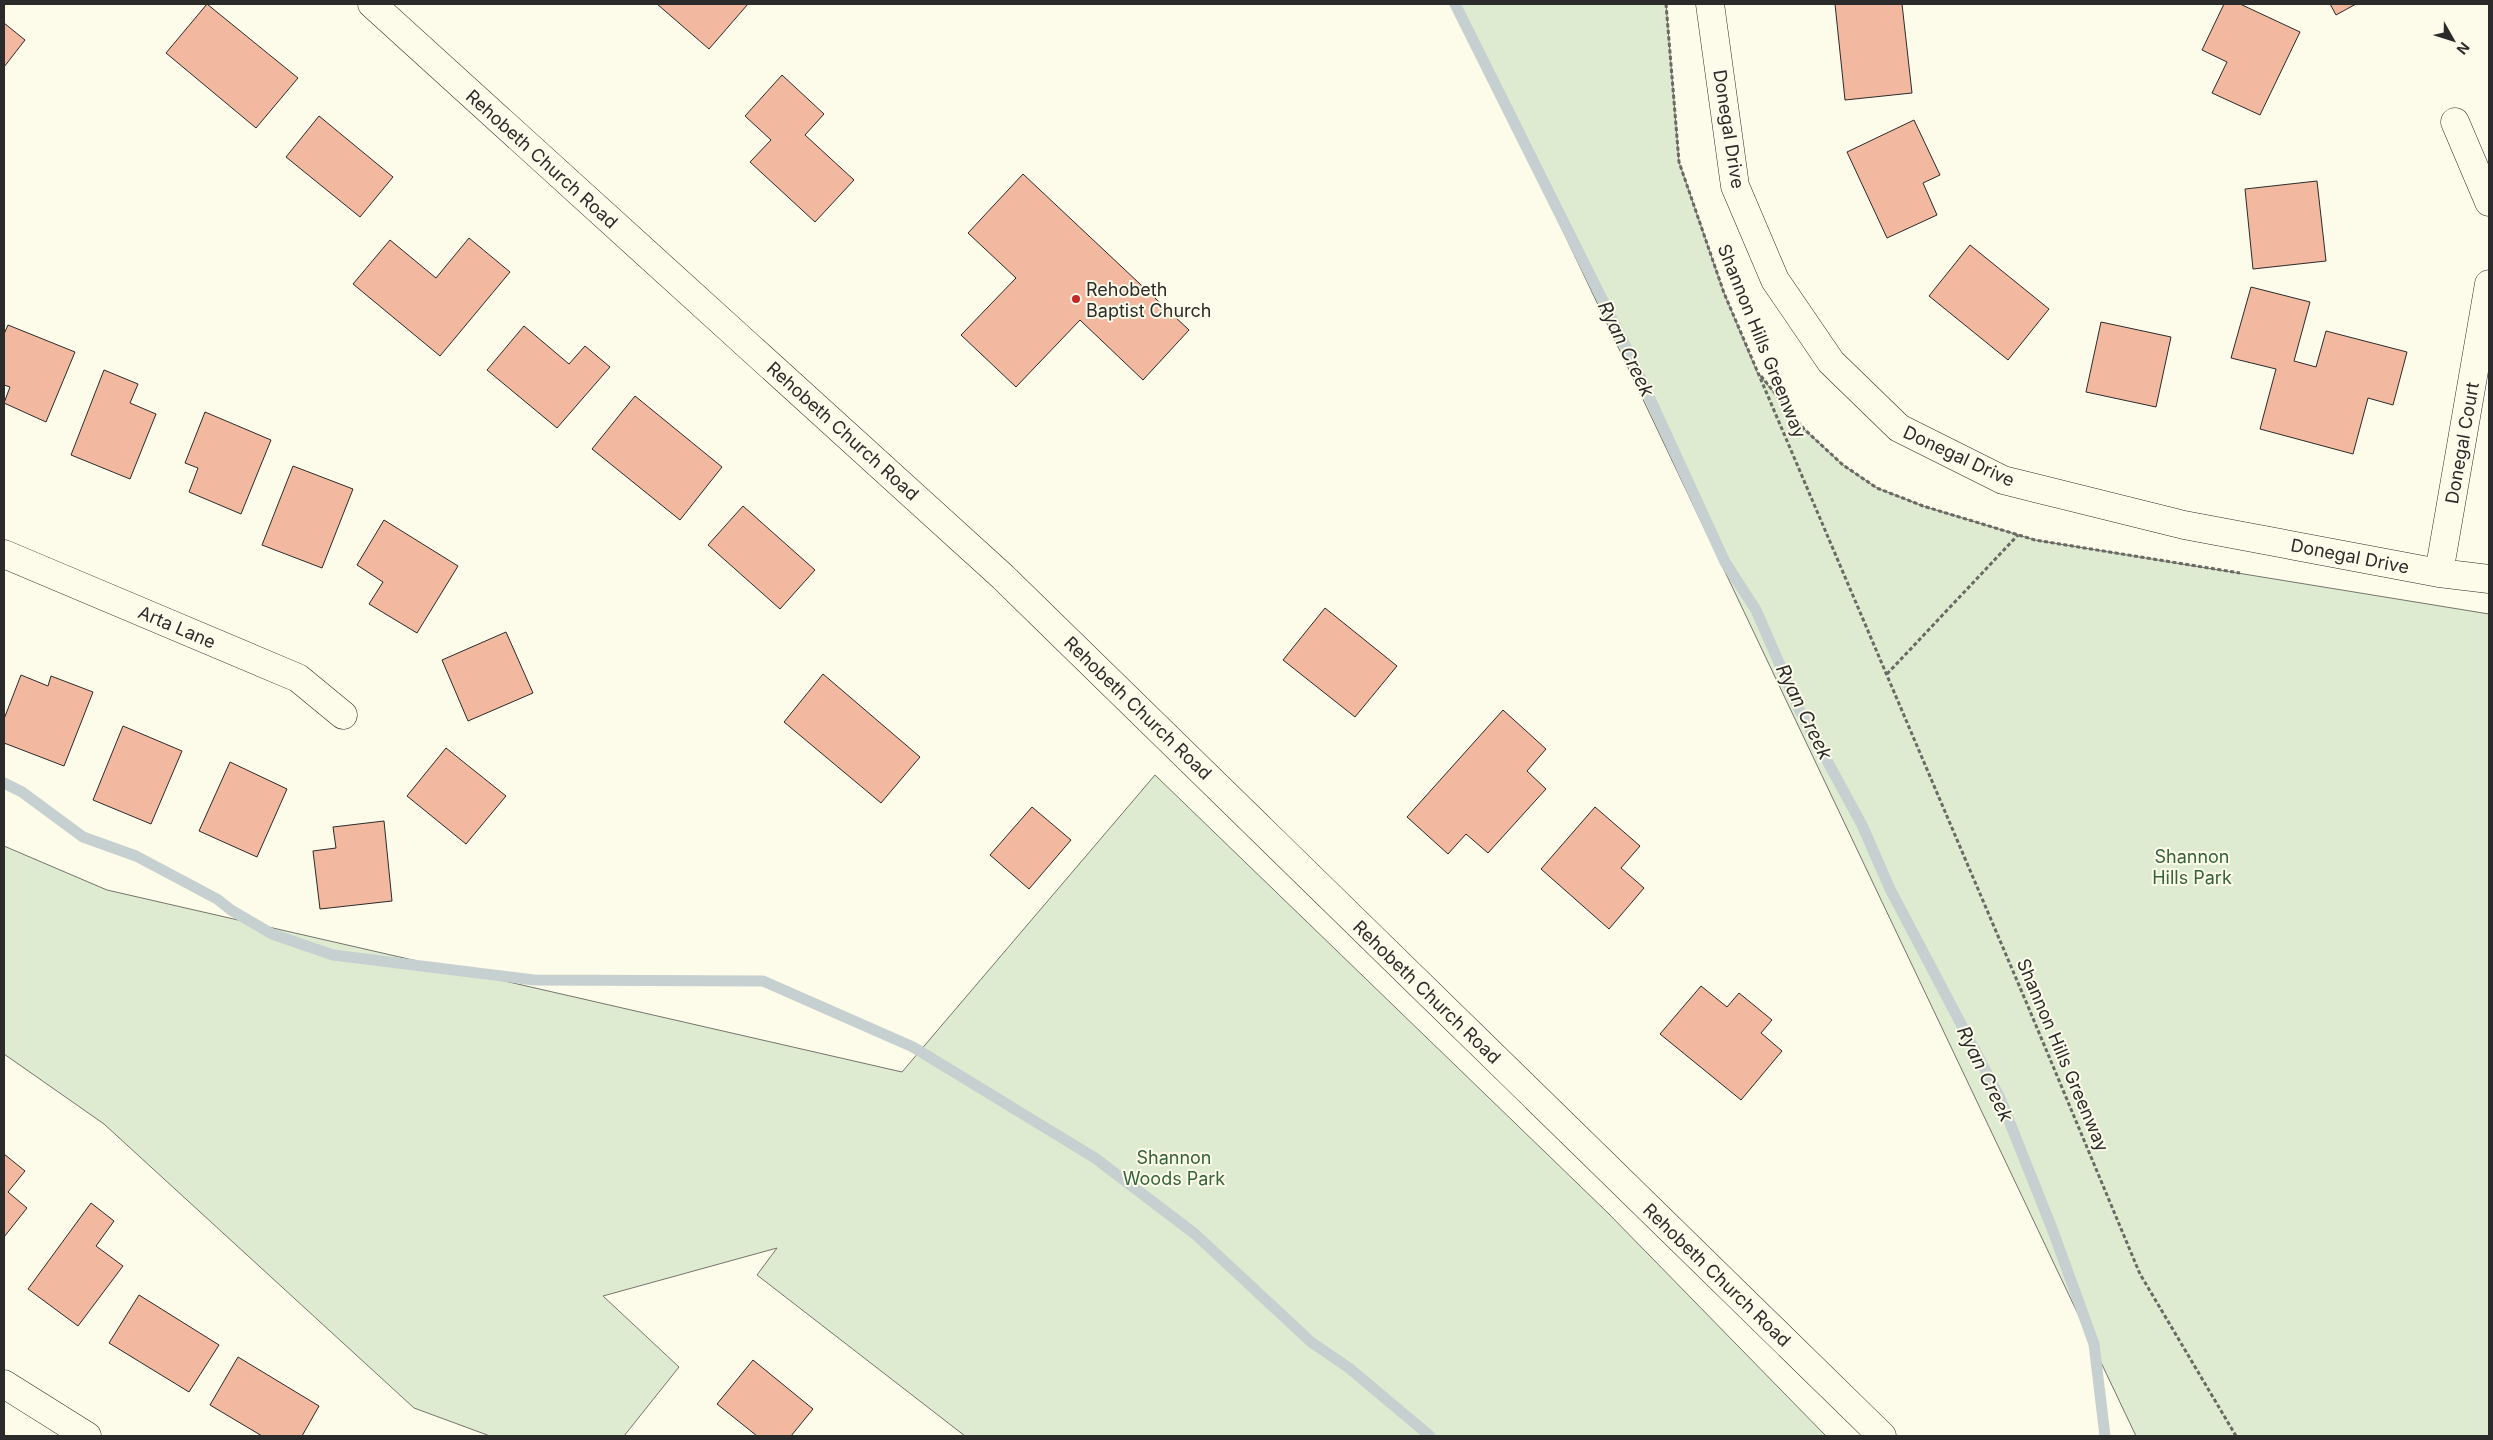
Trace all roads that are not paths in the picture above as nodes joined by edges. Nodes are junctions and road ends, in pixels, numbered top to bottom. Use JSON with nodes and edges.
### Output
{"nodes":[{"id":1,"x":372,"y":4,"type":"edge"},
{"id":2,"x":1710,"y":4,"type":"edge"},
{"id":3,"x":2454,"y":122,"type":"dead end"},
{"id":4,"x":2489,"y":202,"type":"edge"},
{"id":5,"x":2489,"y":284,"type":"edge"},
{"id":6,"x":4,"y":554,"type":"edge"},
{"id":7,"x":2439,"y":573,"type":"junction"},
{"id":8,"x":2489,"y":579,"type":"edge"},
{"id":9,"x":343,"y":714,"type":"dead end"},
{"id":10,"x":4,"y":1384,"type":"edge"},
{"id":11,"x":86,"y":1436,"type":"edge"},
{"id":12,"x":1882,"y":1436,"type":"edge"}],
"edges":[{"from":1,"to":12,"type":"street","name":"Rehobeth Church Road"},
{"from":2,"to":7,"type":"street","name":"Donegal Drive"},
{"from":3,"to":4,"type":"street"},
{"from":5,"to":7,"type":"street","name":"Donegal Court"},
{"from":6,"to":9,"type":"street","name":"Arta Lane"},
{"from":7,"to":8,"type":"street","name":"Donegal Drive"},
{"from":10,"to":11,"type":"street"}]}
